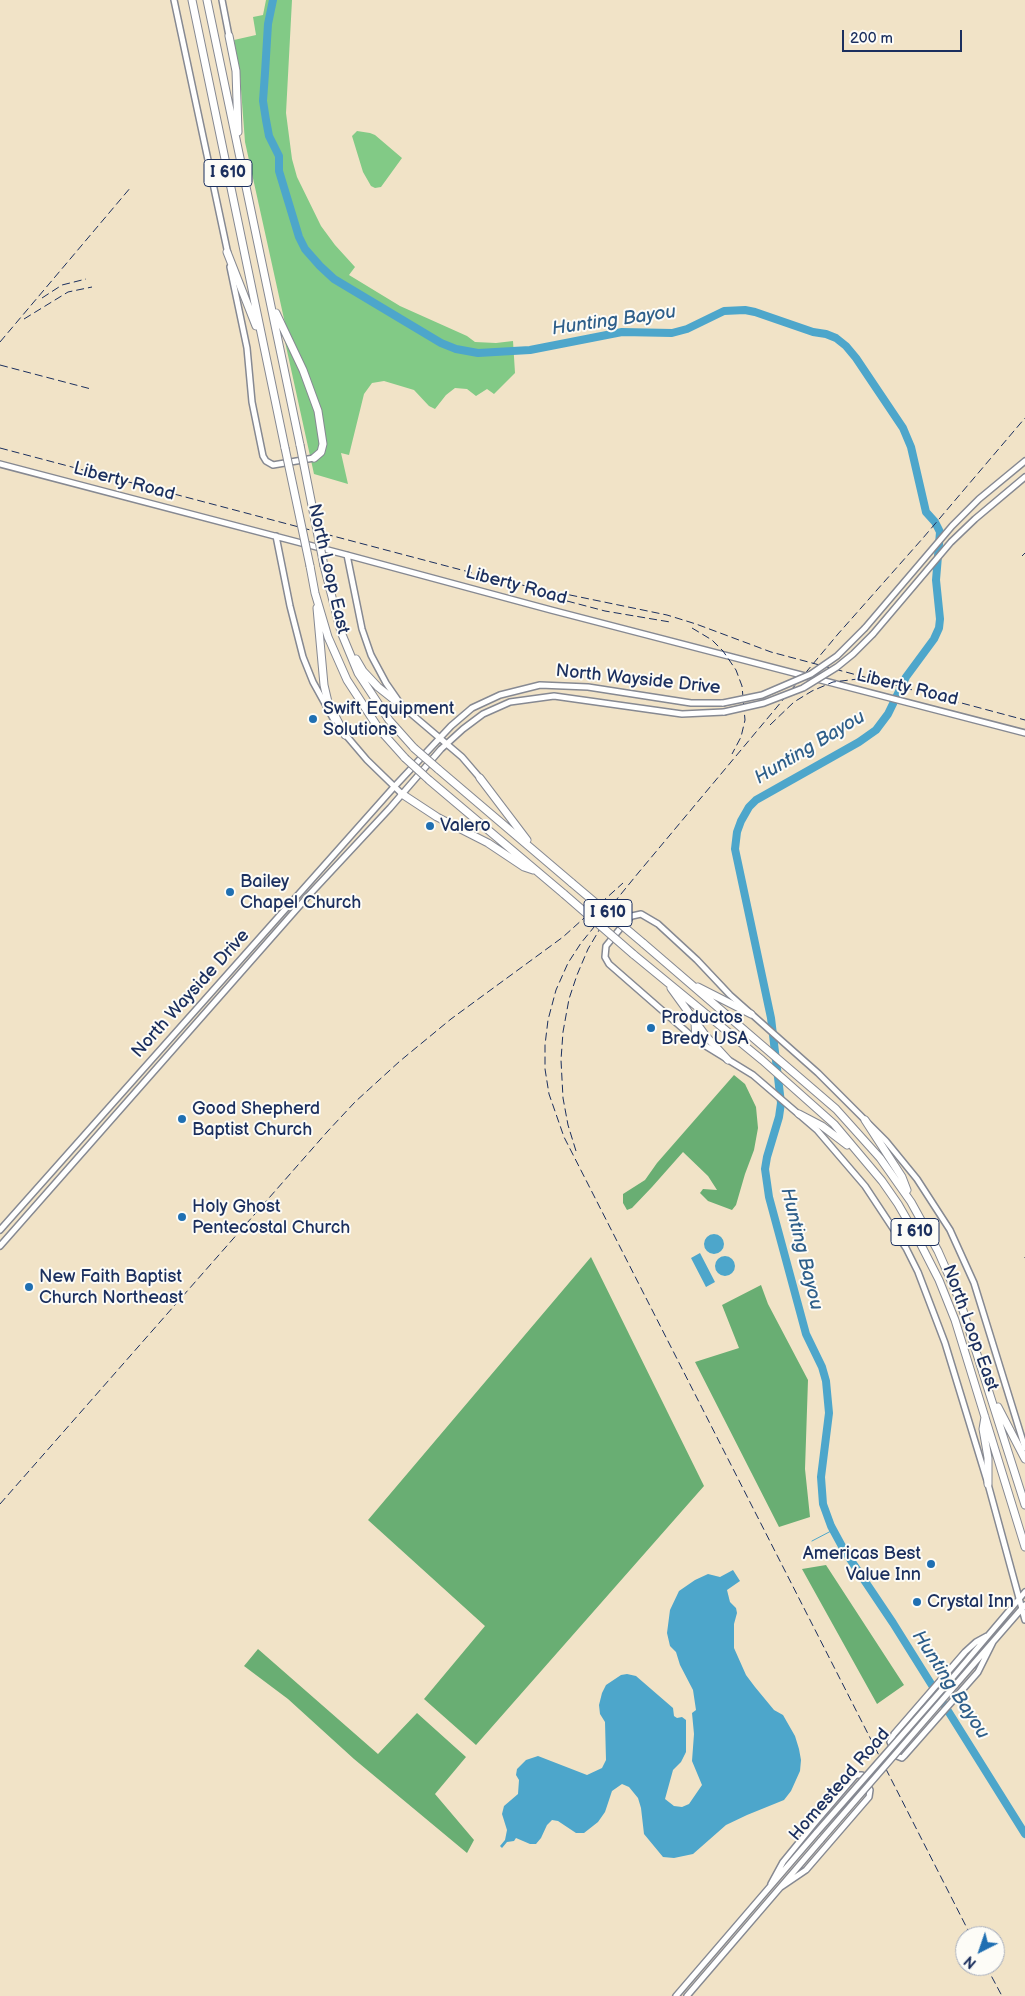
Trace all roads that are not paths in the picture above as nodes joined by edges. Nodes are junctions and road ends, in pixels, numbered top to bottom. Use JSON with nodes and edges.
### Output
{"nodes":[{"id":1,"x":174,"y":0,"type":"edge"},
{"id":2,"x":192,"y":0,"type":"edge"},
{"id":3,"x":207,"y":0,"type":"edge"},
{"id":4,"x":222,"y":0,"type":"edge"},
{"id":5,"x":229,"y":36,"type":"joint"},
{"id":6,"x":238,"y":145,"type":"junction"},
{"id":7,"x":227,"y":252,"type":"junction"},
{"id":8,"x":269,"y":299,"type":"junction"},
{"id":9,"x":264,"y":346,"type":"junction"},
{"id":10,"x":314,"y":458,"type":"joint"},
{"id":11,"x":1025,"y":462,"type":"edge"},
{"id":12,"x":0,"y":464,"type":"edge"},
{"id":13,"x":1025,"y":478,"type":"edge"},
{"id":14,"x":276,"y":536,"type":"junction"},
{"id":15,"x":347,"y":554,"type":"junction"},
{"id":16,"x":315,"y":593,"type":"junction"},
{"id":17,"x":341,"y":632,"type":"junction"},
{"id":18,"x":402,"y":706,"type":"junction"},
{"id":19,"x":1025,"y":733,"type":"edge"},
{"id":20,"x":345,"y":735,"type":"junction"},
{"id":21,"x":439,"y":738,"type":"junction"},
{"id":22,"x":446,"y":744,"type":"junction"},
{"id":23,"x":480,"y":778,"type":"joint"},
{"id":24,"x":394,"y":787,"type":"junction"},
{"id":25,"x":402,"y":794,"type":"junction"},
{"id":26,"x":533,"y":848,"type":"junction"},
{"id":27,"x":537,"y":872,"type":"junction"},
{"id":28,"x":665,"y":979,"type":"junction"},
{"id":29,"x":686,"y":980,"type":"junction"},
{"id":30,"x":751,"y":1014,"type":"junction"},
{"id":31,"x":692,"y":1018,"type":"junction"},
{"id":32,"x":696,"y":1040,"type":"junction"},
{"id":33,"x":728,"y":1060,"type":"junction"},
{"id":34,"x":799,"y":1114,"type":"junction"},
{"id":35,"x":865,"y":1120,"type":"junction"},
{"id":36,"x":860,"y":1154,"type":"junction"},
{"id":37,"x":911,"y":1202,"type":"junction"},
{"id":38,"x":0,"y":1230,"type":"edge"},
{"id":39,"x":0,"y":1246,"type":"edge"},
{"id":40,"x":989,"y":1392,"type":"junction"},
{"id":41,"x":986,"y":1414,"type":"junction"},
{"id":42,"x":1025,"y":1448,"type":"edge"},
{"id":43,"x":1025,"y":1459,"type":"edge"},
{"id":44,"x":988,"y":1484,"type":"junction"},
{"id":45,"x":1025,"y":1505,"type":"edge"},
{"id":46,"x":1025,"y":1547,"type":"edge"},
{"id":47,"x":1025,"y":1592,"type":"edge"},
{"id":48,"x":1019,"y":1600,"type":"junction"},
{"id":49,"x":1023,"y":1607,"type":"edge"},
{"id":50,"x":1025,"y":1620,"type":"edge"},
{"id":51,"x":987,"y":1636,"type":"junction"},
{"id":52,"x":993,"y":1642,"type":"junction"},
{"id":53,"x":771,"y":1884,"type":"junction"},
{"id":54,"x":781,"y":1887,"type":"junction"},
{"id":55,"x":676,"y":1996,"type":"edge"},
{"id":56,"x":687,"y":1996,"type":"edge"}],
"edges":[{"from":1,"to":7,"type":"main road"},
{"from":2,"to":9,"type":"highway","name":"North Loop East","number":"I 610"},
{"from":3,"to":6,"type":"highway","name":"North Loop East","number":"I 610"},
{"from":4,"to":5,"type":"main road"},
{"from":5,"to":6,"type":"highway"},
{"from":6,"to":8,"type":"highway","name":"North Loop East","number":"I 610"},
{"from":7,"to":9,"type":"highway"},
{"from":7,"to":10,"type":"main road"},
{"from":8,"to":10,"type":"highway"},
{"from":8,"to":17,"type":"highway","name":"North Loop East","number":"I 610","bridge":true},
{"from":9,"to":16,"type":"highway","name":"North Loop East","number":"I 610","bridge":true},
{"from":11,"to":21,"type":"main road","name":"North Wayside Drive","bridge":true},
{"from":12,"to":14,"type":"main road","name":"Liberty Road"},
{"from":13,"to":22,"type":"main road","name":"North Wayside Drive","bridge":true},
{"from":14,"to":15,"type":"main road","name":"Liberty Road"},
{"from":14,"to":20,"type":"main road"},
{"from":15,"to":18,"type":"main road"},
{"from":15,"to":19,"type":"main road","name":"Liberty Road"},
{"from":16,"to":20,"type":"highway"},
{"from":16,"to":27,"type":"highway","name":"North Loop East","number":"I 610","bridge":true},
{"from":17,"to":18,"type":"highway"},
{"from":17,"to":26,"type":"highway","name":"North Loop East","number":"I 610","bridge":true},
{"from":18,"to":21,"type":"main road"},
{"from":20,"to":24,"type":"main road"},
{"from":21,"to":22,"type":"main road"},
{"from":21,"to":24,"type":"main road","name":"North Wayside Drive"},
{"from":22,"to":23,"type":"main road"},
{"from":22,"to":25,"type":"main road","name":"North Wayside Drive"},
{"from":23,"to":26,"type":"highway"},
{"from":24,"to":25,"type":"main road"},
{"from":24,"to":38,"type":"main road","name":"North Wayside Drive"},
{"from":25,"to":27,"type":"highway"},
{"from":25,"to":39,"type":"main road","name":"North Wayside Drive"},
{"from":26,"to":29,"type":"highway","name":"North Loop East","number":"I 610","bridge":true},
{"from":27,"to":28,"type":"highway","name":"North Loop East","number":"I 610","bridge":true},
{"from":28,"to":31,"type":"highway"},
{"from":28,"to":36,"type":"highway","name":"North Loop East","number":"I 610"},
{"from":29,"to":30,"type":"highway"},
{"from":29,"to":37,"type":"highway","name":"North Loop East","number":"I 610"},
{"from":30,"to":32,"type":"main road"},
{"from":30,"to":35,"type":"main road"},
{"from":31,"to":32,"type":"highway"},
{"from":31,"to":33,"type":"highway"},
{"from":32,"to":33,"type":"main road"},
{"from":33,"to":34,"type":"main road"},
{"from":34,"to":36,"type":"highway"},
{"from":34,"to":44,"type":"main road"},
{"from":35,"to":37,"type":"highway"},
{"from":35,"to":42,"type":"main road"},
{"from":36,"to":41,"type":"highway","name":"North Loop East","number":"I 610"},
{"from":37,"to":40,"type":"highway","name":"North Loop East","number":"I 610"},
{"from":40,"to":43,"type":"highway"},
{"from":40,"to":45,"type":"highway","name":"North Loop East","number":"I 610"},
{"from":41,"to":44,"type":"highway"},
{"from":41,"to":46,"type":"highway","name":"North Loop East","number":"I 610"},
{"from":44,"to":48,"type":"main road"},
{"from":47,"to":48,"type":"main road","name":"Homestead Road"},
{"from":48,"to":49,"type":"main road"},
{"from":48,"to":51,"type":"main road","name":"Homestead Road"},
{"from":49,"to":50,"type":"main road"},
{"from":49,"to":52,"type":"main road","name":"Homestead Road"},
{"from":51,"to":52,"type":"main road"},
{"from":51,"to":53,"type":"main road","name":"Homestead Road","bridge":true},
{"from":52,"to":54,"type":"main road","name":"Homestead Road","bridge":true},
{"from":53,"to":54,"type":"main road"},
{"from":53,"to":55,"type":"main road","name":"Homestead Road"},
{"from":54,"to":56,"type":"main road","name":"Homestead Road"}]}
